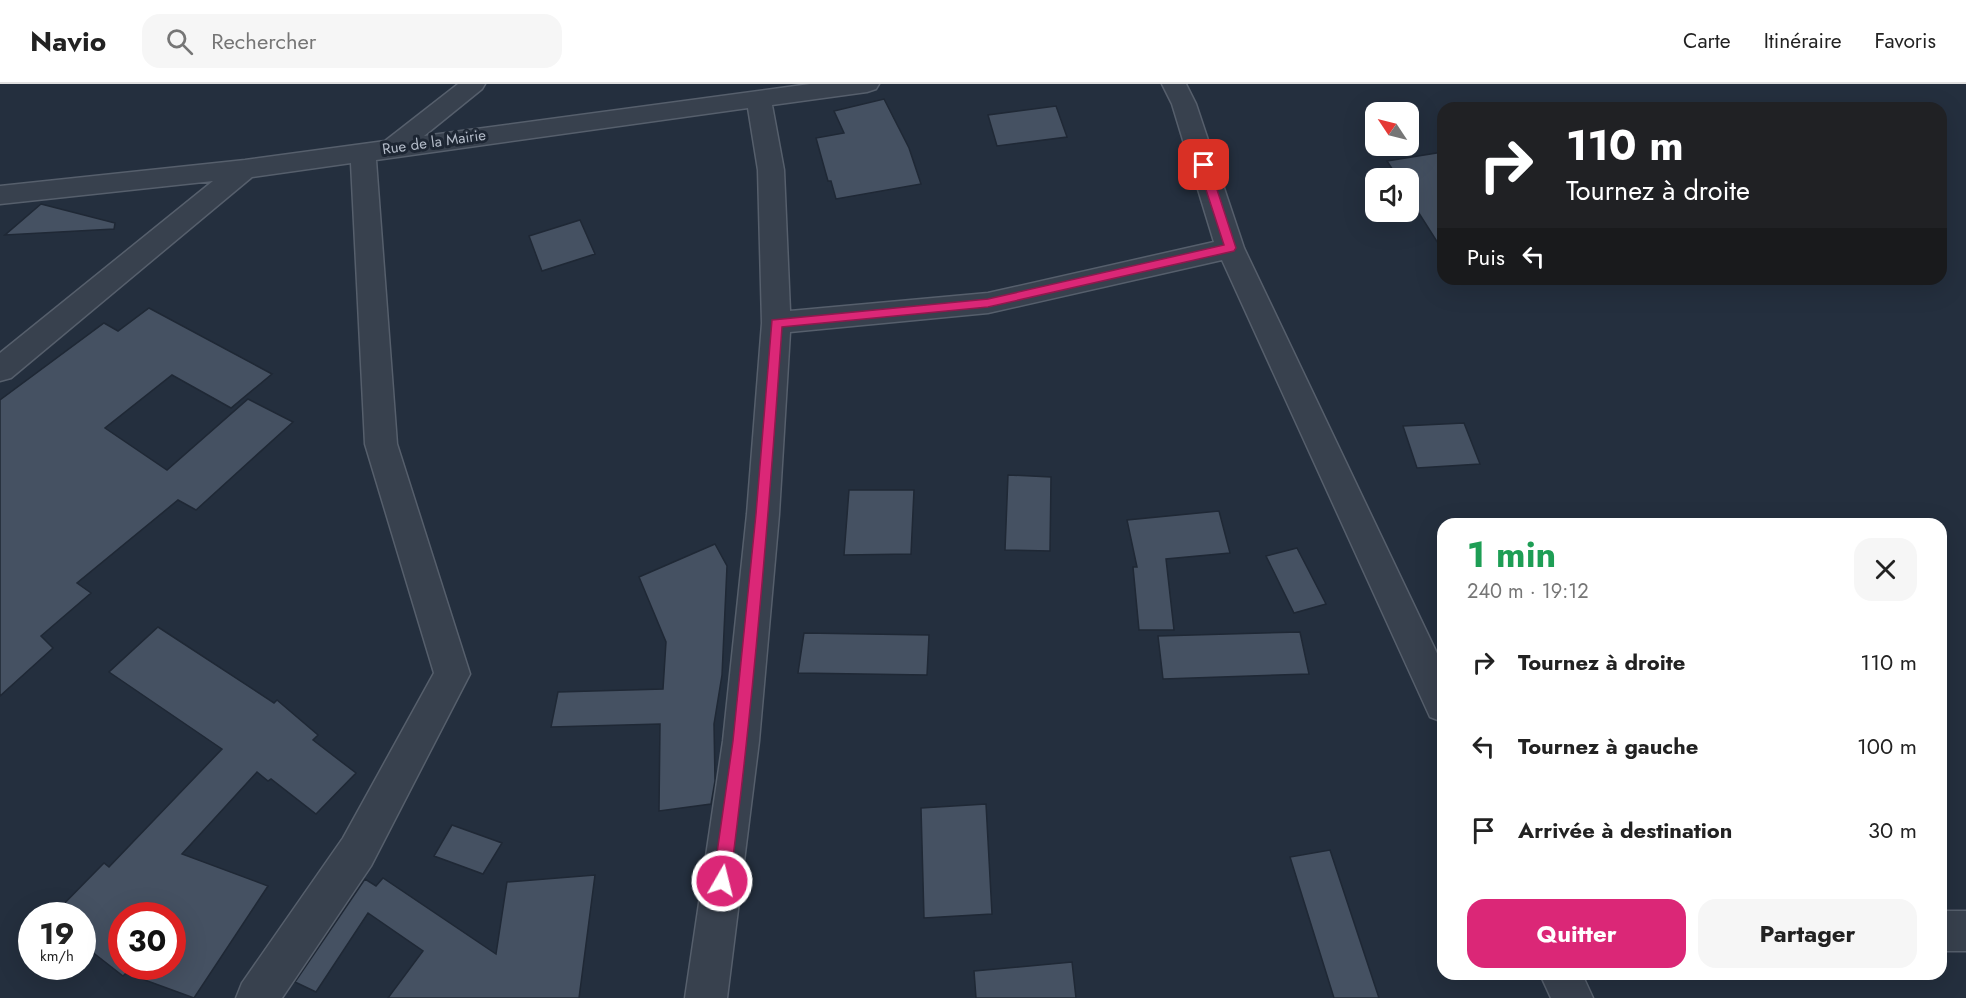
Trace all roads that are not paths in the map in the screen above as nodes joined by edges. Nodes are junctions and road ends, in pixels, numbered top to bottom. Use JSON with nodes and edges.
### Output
{"nodes":[{"id":1,"x":473,"y":84,"type":"edge"},
{"id":2,"x":867,"y":84,"type":"edge"},
{"id":3,"x":1174,"y":84,"type":"edge"},
{"id":4,"x":759,"y":99,"type":"junction"},
{"id":5,"x":379,"y":150,"type":"junction"},
{"id":6,"x":245,"y":169,"type":"junction"},
{"id":7,"x":0,"y":195,"type":"edge"},
{"id":8,"x":1230,"y":248,"type":"junction"},
{"id":9,"x":776,"y":323,"type":"junction"},
{"id":10,"x":0,"y":370,"type":"edge"},
{"id":11,"x":1437,"y":692,"type":"edge"},
{"id":12,"x":1947,"y":930,"type":"edge"},
{"id":13,"x":1966,"y":931,"type":"edge"},
{"id":14,"x":1564,"y":980,"type":"edge"},
{"id":15,"x":257,"y":998,"type":"edge"},
{"id":16,"x":706,"y":998,"type":"edge"},
{"id":17,"x":1572,"y":998,"type":"edge"}],
"edges":[{"from":1,"to":5,"type":"street"},
{"from":2,"to":4,"type":"street","name":"Rue de la Mairie"},
{"from":3,"to":8,"type":"street"},
{"from":4,"to":5,"type":"street","name":"Rue de la Mairie"},
{"from":4,"to":9,"type":"street"},
{"from":5,"to":6,"type":"street","name":"Rue de la Mairie"},
{"from":5,"to":15,"type":"street"},
{"from":6,"to":7,"type":"street","name":"Rue de la Mairie"},
{"from":6,"to":10,"type":"street"},
{"from":8,"to":9,"type":"street"},
{"from":8,"to":11,"type":"street"},
{"from":9,"to":16,"type":"street"},
{"from":12,"to":13,"type":"street"},
{"from":14,"to":17,"type":"street"}]}
